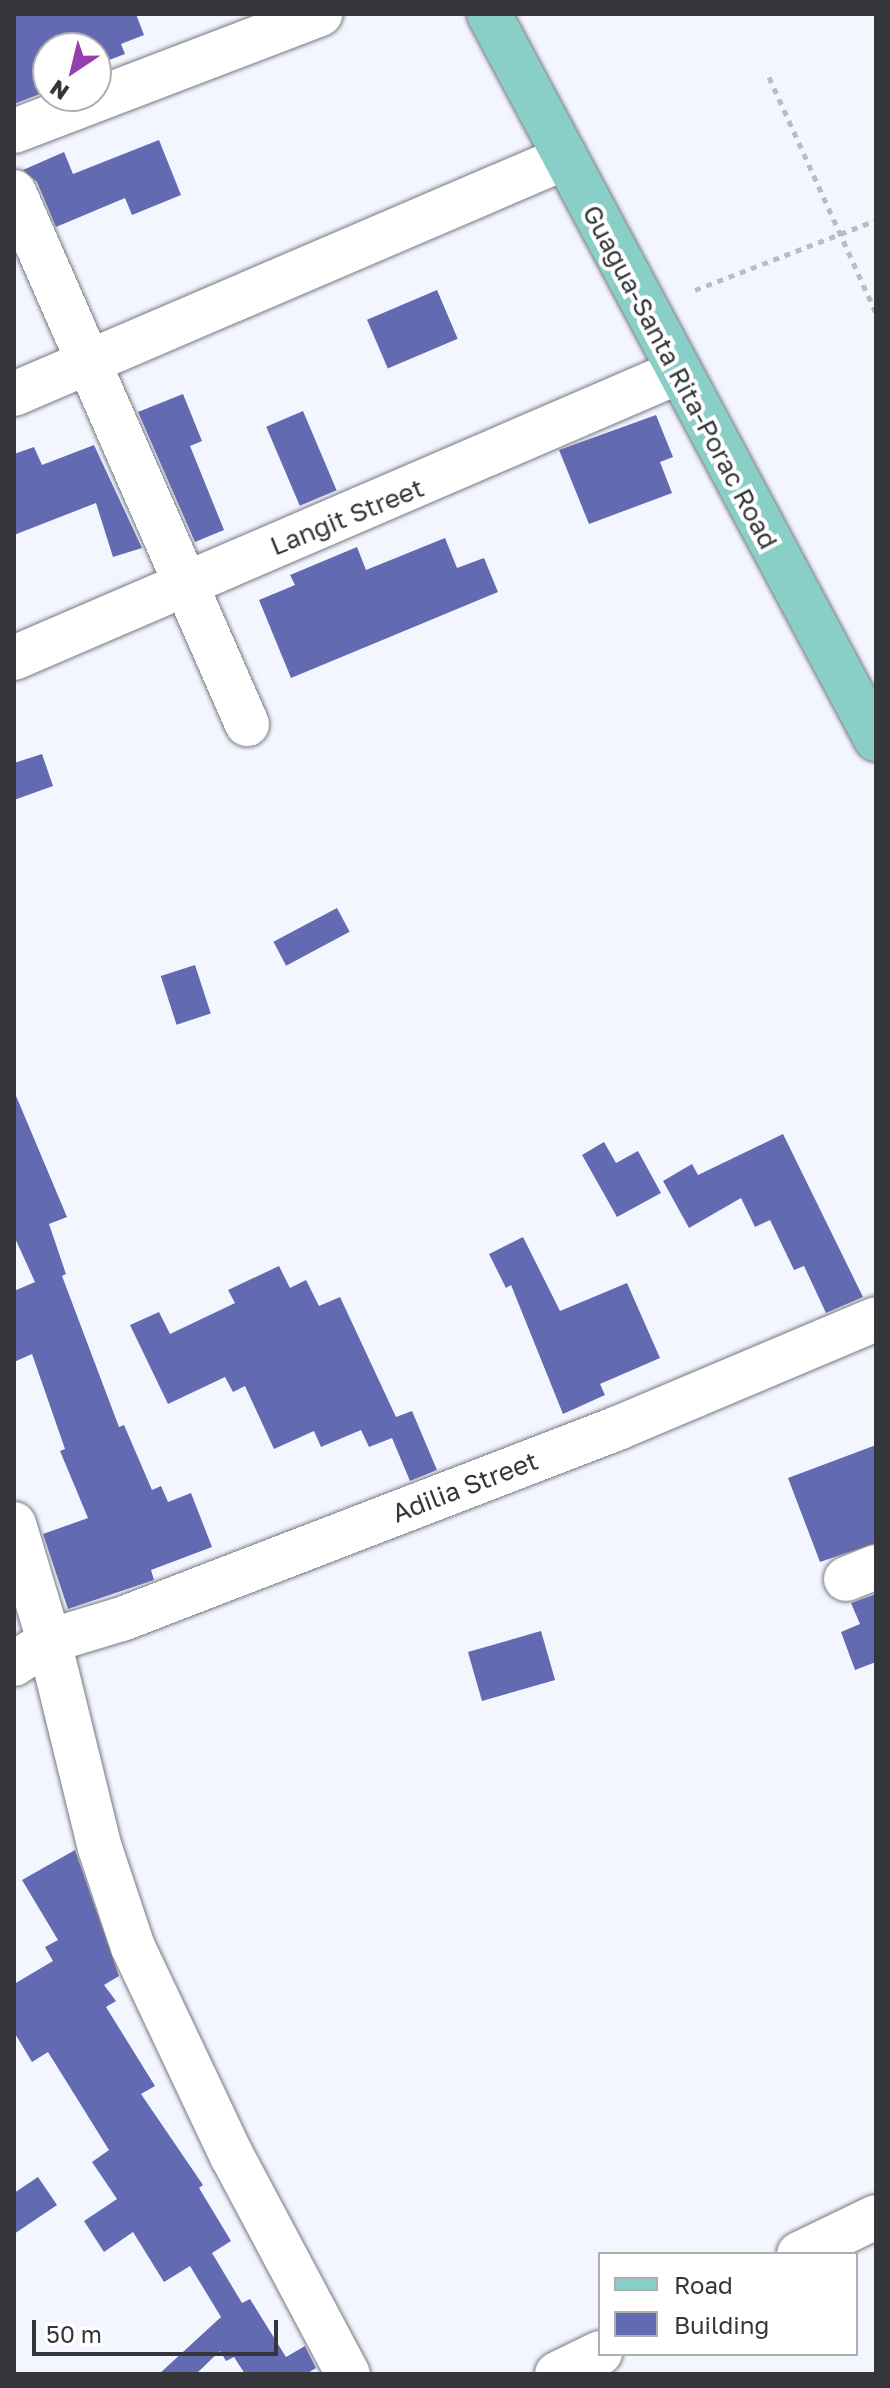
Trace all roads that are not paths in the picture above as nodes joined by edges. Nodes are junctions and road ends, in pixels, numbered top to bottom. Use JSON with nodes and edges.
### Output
{"nodes":[{"id":1,"x":320,"y":14,"type":"edge"},
{"id":2,"x":489,"y":14,"type":"edge"},
{"id":3,"x":14,"y":131,"type":"edge"},
{"id":4,"x":562,"y":159,"type":"junction"},
{"id":5,"x":14,"y":192,"type":"edge"},
{"id":6,"x":90,"y":365,"type":"junction"},
{"id":7,"x":678,"y":372,"type":"junction"},
{"id":8,"x":14,"y":394,"type":"edge"},
{"id":9,"x":185,"y":583,"type":"junction"},
{"id":10,"x":14,"y":658,"type":"edge"},
{"id":11,"x":247,"y":724,"type":"dead end"},
{"id":12,"x":876,"y":739,"type":"edge"},
{"id":13,"x":876,"y":1319,"type":"edge"},
{"id":14,"x":14,"y":1524,"type":"edge"},
{"id":15,"x":32,"y":1652,"type":"edge"},
{"id":16,"x":876,"y":2217,"type":"edge"},
{"id":17,"x":803,"y":2252,"type":"edge"},
{"id":18,"x":598,"y":2354,"type":"edge"},
{"id":19,"x":347,"y":2374,"type":"edge"},
{"id":20,"x":557,"y":2374,"type":"edge"}],
"edges":[{"from":1,"to":3,"type":"street"},
{"from":2,"to":4,"type":"main road","name":"Guagua-Santa Rita-Porac Road"},
{"from":4,"to":6,"type":"street"},
{"from":4,"to":7,"type":"main road","name":"Guagua-Santa Rita-Porac Road"},
{"from":5,"to":6,"type":"street"},
{"from":6,"to":8,"type":"street"},
{"from":6,"to":9,"type":"street"},
{"from":7,"to":9,"type":"street","name":"Langit Street"},
{"from":7,"to":12,"type":"main road","name":"Guagua-Santa Rita-Porac Road"},
{"from":9,"to":10,"type":"street","name":"Langit Street"},
{"from":9,"to":11,"type":"street"},
{"from":13,"to":15,"type":"street","name":"Adilia Street"},
{"from":14,"to":15,"type":"street"},
{"from":15,"to":19,"type":"street"},
{"from":16,"to":17,"type":"street"},
{"from":18,"to":20,"type":"street"}]}
